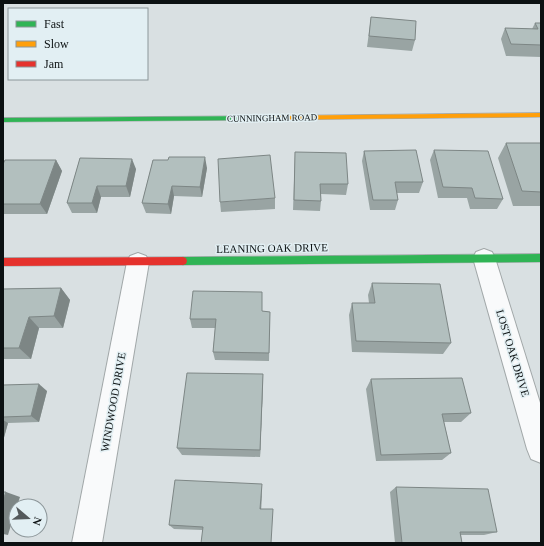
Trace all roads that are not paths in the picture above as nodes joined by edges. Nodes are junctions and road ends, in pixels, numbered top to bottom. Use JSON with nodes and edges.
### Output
{"nodes":[{"id":1,"x":541,"y":115,"type":"edge"},
{"id":2,"x":3,"y":120,"type":"edge"},
{"id":3,"x":484,"y":258,"type":"junction"},
{"id":4,"x":541,"y":258,"type":"edge"},
{"id":5,"x":3,"y":262,"type":"edge"},
{"id":6,"x":138,"y":262,"type":"junction"},
{"id":7,"x":541,"y":449,"type":"edge"},
{"id":8,"x":87,"y":543,"type":"edge"}],
"edges":[{"from":1,"to":2,"type":"street","name":"CUNNINGHAM ROAD"},
{"from":3,"to":4,"type":"street","name":"LEANING OAK DRIVE"},
{"from":3,"to":6,"type":"street","name":"LEANING OAK DRIVE"},
{"from":3,"to":7,"type":"street","name":"LOST OAK DRIVE"},
{"from":5,"to":6,"type":"street","name":"LEANING OAK DRIVE"},
{"from":6,"to":8,"type":"street","name":"WINDWOOD DRIVE"}]}
